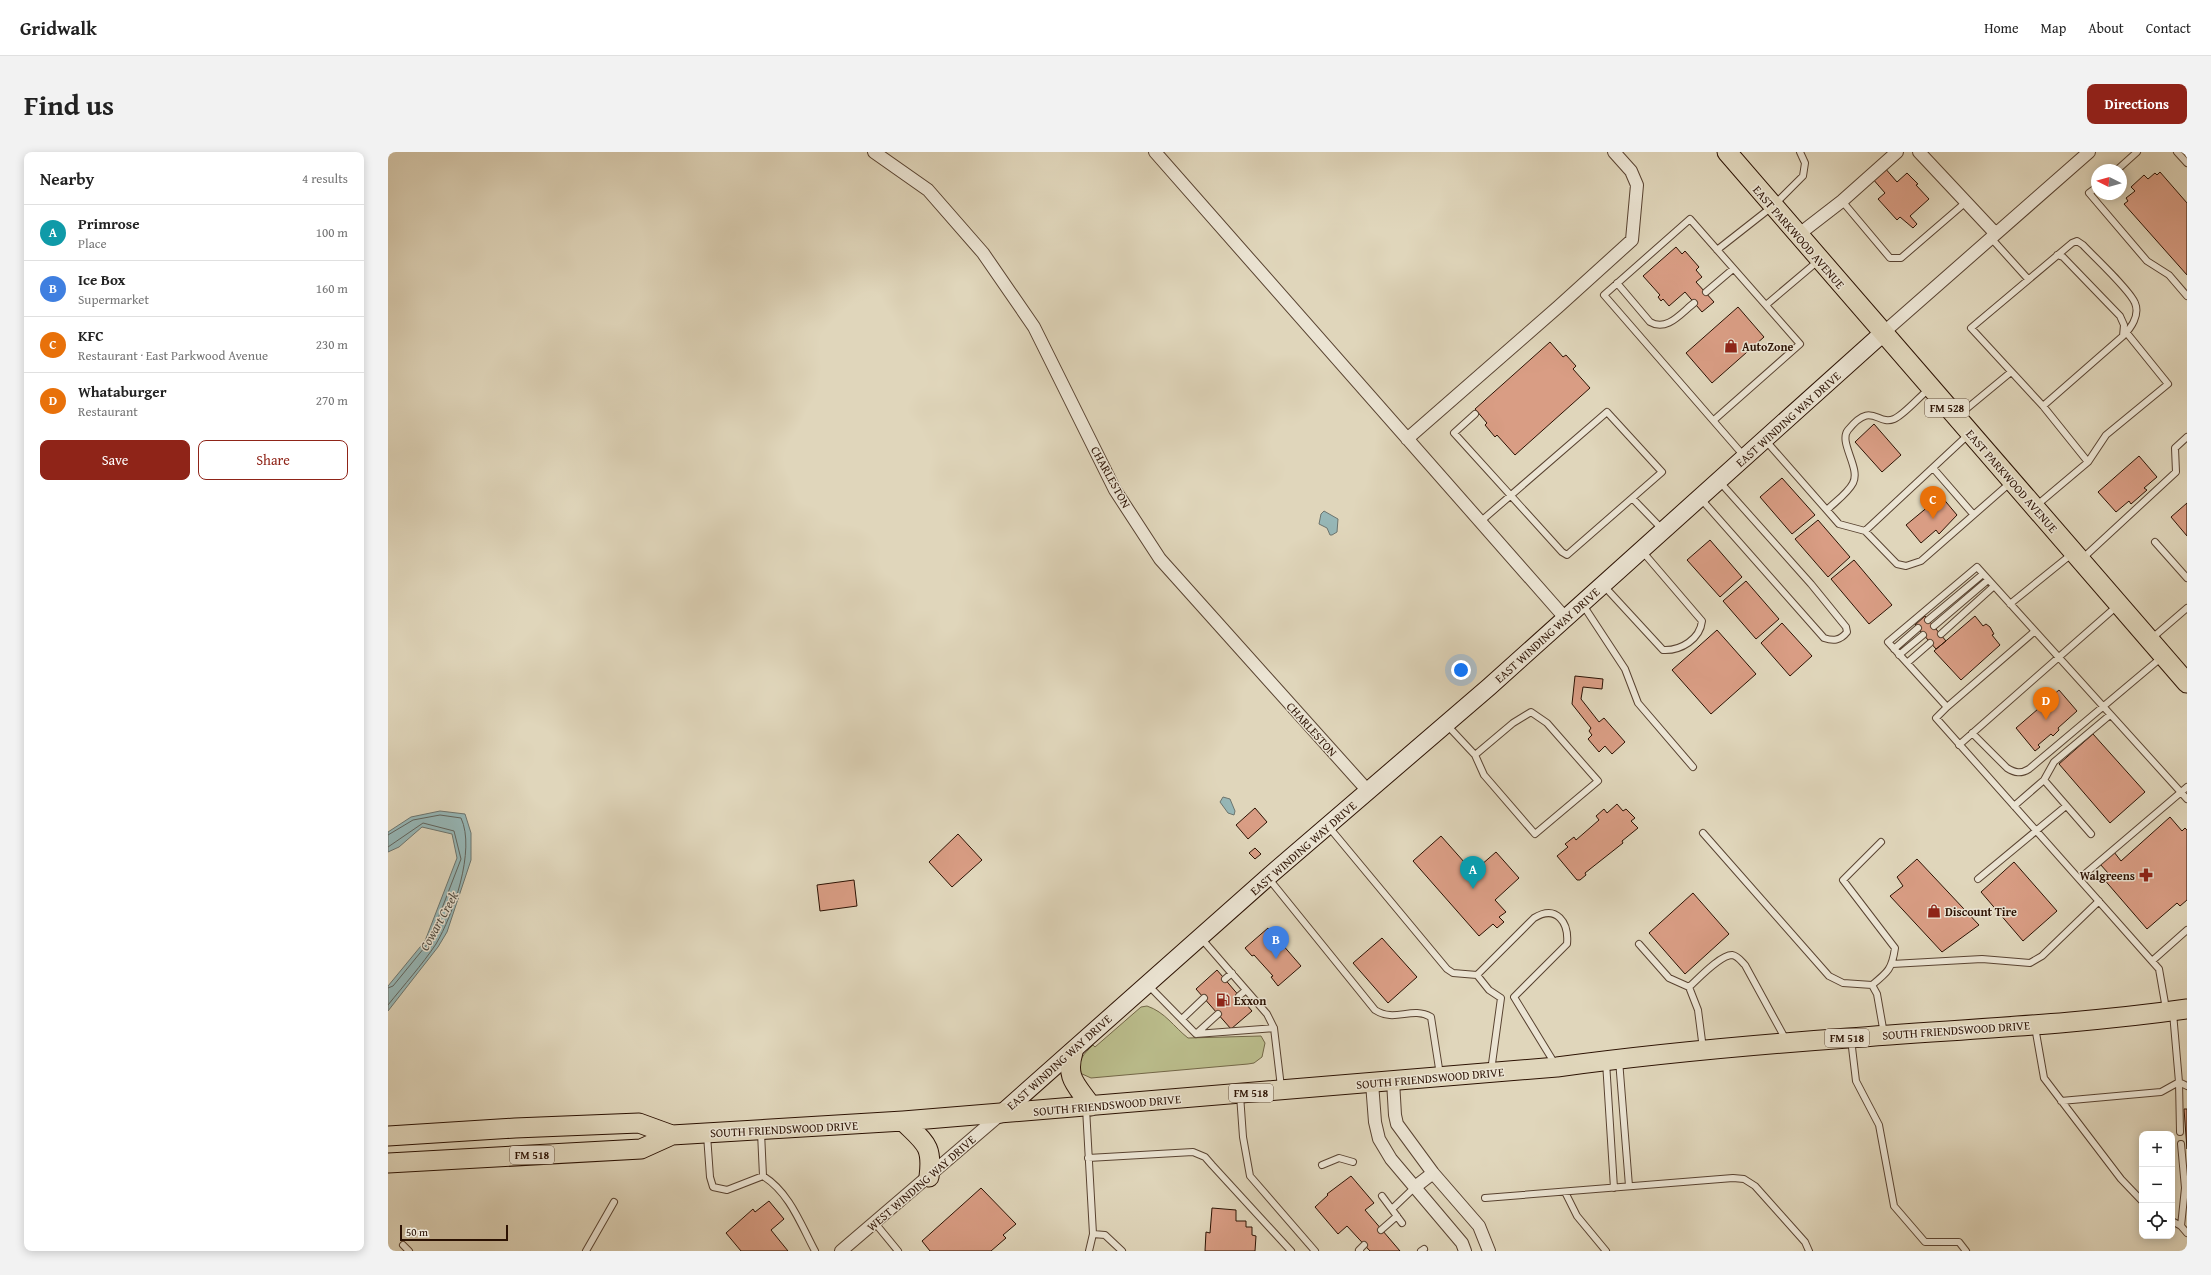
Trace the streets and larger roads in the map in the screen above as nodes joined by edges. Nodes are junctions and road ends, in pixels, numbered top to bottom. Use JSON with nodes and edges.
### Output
{"nodes":[{"id":1,"x":874,"y":152,"type":"edge"},
{"id":2,"x":1155,"y":152,"type":"edge"},
{"id":3,"x":1614,"y":152,"type":"edge"},
{"id":4,"x":1727,"y":152,"type":"edge"},
{"id":5,"x":1897,"y":152,"type":"edge"},
{"id":6,"x":1919,"y":152,"type":"edge"},
{"id":7,"x":2089,"y":152,"type":"edge"},
{"id":8,"x":1798,"y":235,"type":"junction"},
{"id":9,"x":1993,"y":235,"type":"junction"},
{"id":10,"x":1883,"y":333,"type":"junction"},
{"id":11,"x":1407,"y":439,"type":"junction"},
{"id":12,"x":1566,"y":618,"type":"junction"},
{"id":13,"x":2187,"y":684,"type":"edge"},
{"id":14,"x":1368,"y":791,"type":"junction"},
{"id":15,"x":2175,"y":1011,"type":"edge"},
{"id":16,"x":1073,"y":1052,"type":"junction"},
{"id":17,"x":1393,"y":1081,"type":"junction"},
{"id":18,"x":1372,"y":1083,"type":"junction"},
{"id":19,"x":1088,"y":1106,"type":"junction"},
{"id":20,"x":1001,"y":1114,"type":"junction"},
{"id":21,"x":903,"y":1121,"type":"junction"},
{"id":22,"x":672,"y":1134,"type":"junction"},
{"id":23,"x":388,"y":1136,"type":"edge"},
{"id":24,"x":388,"y":1163,"type":"edge"},
{"id":25,"x":1433,"y":1173,"type":"junction"},
{"id":26,"x":929,"y":1177,"type":"junction"},
{"id":27,"x":1415,"y":1187,"type":"junction"},
{"id":28,"x":845,"y":1250,"type":"edge"},
{"id":29,"x":1465,"y":1251,"type":"edge"},
{"id":30,"x":1489,"y":1251,"type":"edge"}],
"edges":[{"from":1,"to":14,"type":"street","name":"CHARLESTON"},
{"from":2,"to":11,"type":"street"},
{"from":3,"to":11,"type":"street"},
{"from":4,"to":8,"type":"main road","name":"EAST PARKWOOD AVENUE","number":"FM 528"},
{"from":5,"to":8,"type":"street"},
{"from":6,"to":9,"type":"street"},
{"from":7,"to":9,"type":"street","name":"EAST WINDING WAY DRIVE"},
{"from":8,"to":10,"type":"main road","name":"EAST PARKWOOD AVENUE","number":"FM 528"},
{"from":9,"to":10,"type":"street","name":"EAST WINDING WAY DRIVE"},
{"from":10,"to":12,"type":"street","name":"EAST WINDING WAY DRIVE"},
{"from":10,"to":13,"type":"main road","name":"EAST PARKWOOD AVENUE","number":"FM 528"},
{"from":11,"to":12,"type":"street"},
{"from":12,"to":14,"type":"street","name":"EAST WINDING WAY DRIVE"},
{"from":14,"to":16,"type":"street","name":"EAST WINDING WAY DRIVE"},
{"from":15,"to":17,"type":"main road","name":"SOUTH FRIENDSWOOD DRIVE","number":"FM 518"},
{"from":16,"to":19,"type":"main road"},
{"from":16,"to":20,"type":"street","name":"EAST WINDING WAY DRIVE"},
{"from":17,"to":18,"type":"main road","name":"SOUTH FRIENDSWOOD DRIVE","number":"FM 518"},
{"from":17,"to":25,"type":"street"},
{"from":18,"to":19,"type":"main road","name":"SOUTH FRIENDSWOOD DRIVE","number":"FM 518"},
{"from":18,"to":27,"type":"street"},
{"from":19,"to":20,"type":"main road","name":"SOUTH FRIENDSWOOD DRIVE","number":"FM 518"},
{"from":20,"to":21,"type":"main road","name":"SOUTH FRIENDSWOOD DRIVE","number":"FM 518"},
{"from":20,"to":26,"type":"street","name":"WEST WINDING WAY DRIVE"},
{"from":21,"to":22,"type":"main road","name":"SOUTH FRIENDSWOOD DRIVE","number":"FM 518"},
{"from":21,"to":26,"type":"main road"},
{"from":22,"to":23,"type":"main road","name":"SOUTH FRIENDSWOOD DRIVE","number":"FM 518"},
{"from":22,"to":24,"type":"main road","name":"SOUTH FRIENDSWOOD DRIVE","number":"FM 518"},
{"from":25,"to":27,"type":"street"},
{"from":25,"to":30,"type":"street"},
{"from":26,"to":28,"type":"street","name":"WEST WINDING WAY DRIVE"},
{"from":27,"to":29,"type":"street"}]}
